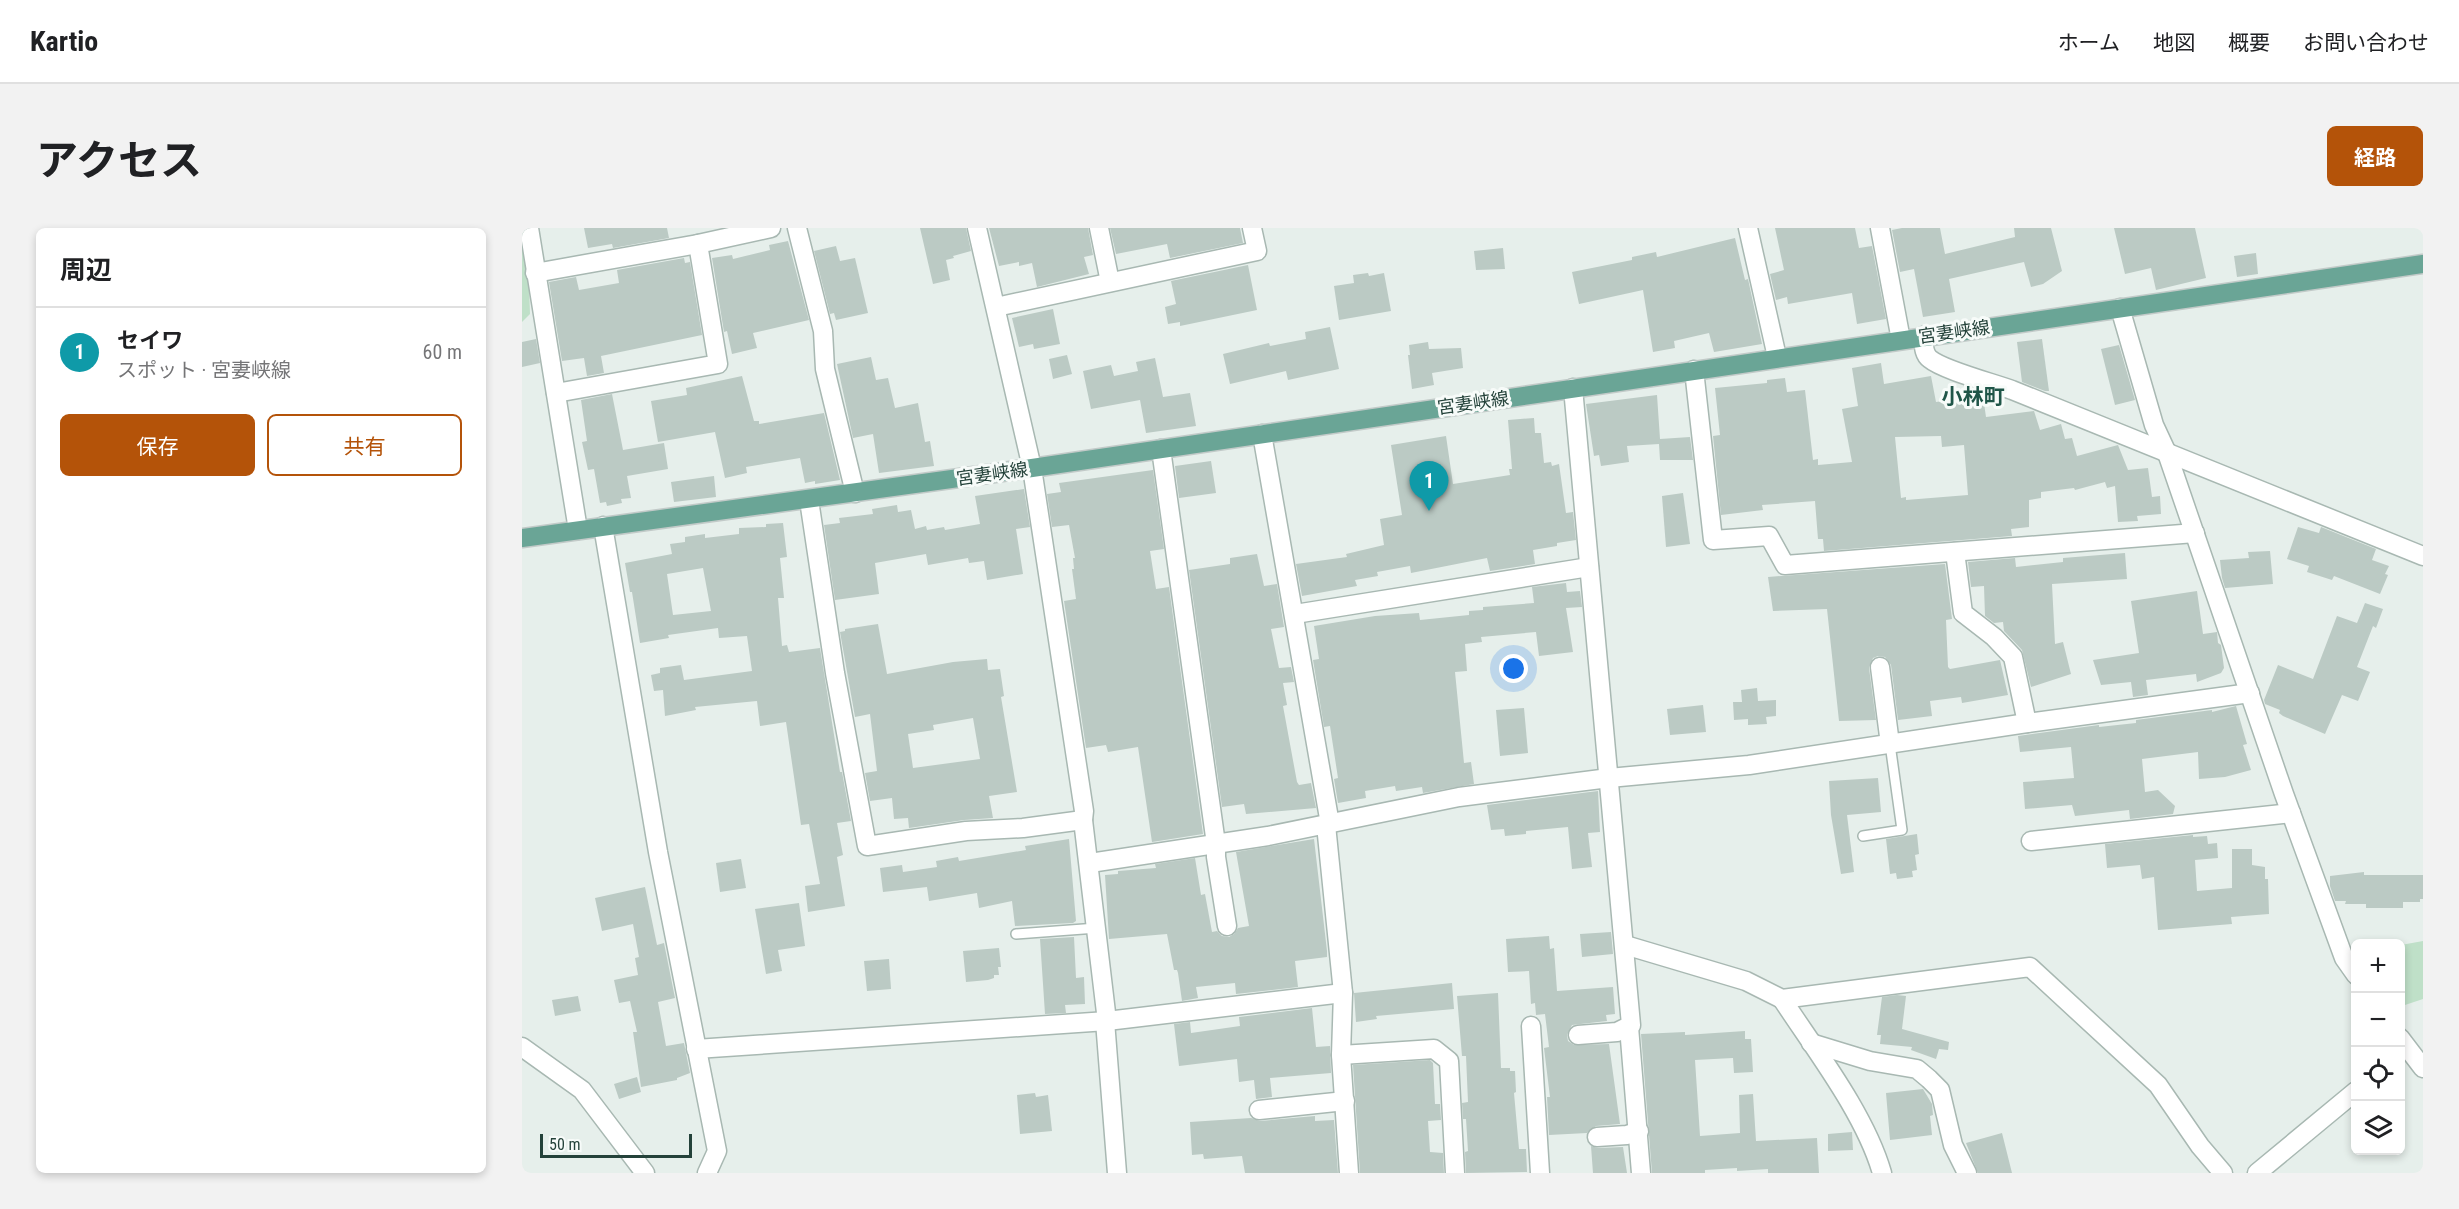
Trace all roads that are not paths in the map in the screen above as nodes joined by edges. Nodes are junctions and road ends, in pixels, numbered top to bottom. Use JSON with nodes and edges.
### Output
{"nodes":[{"id":1,"x":528,"y":228,"type":"edge"},
{"id":2,"x":771,"y":228,"type":"edge"},
{"id":3,"x":797,"y":228,"type":"edge"},
{"id":4,"x":977,"y":228,"type":"edge"},
{"id":5,"x":1099,"y":228,"type":"edge"},
{"id":6,"x":1252,"y":228,"type":"edge"},
{"id":7,"x":1748,"y":228,"type":"edge"},
{"id":8,"x":1880,"y":228,"type":"edge"},
{"id":9,"x":698,"y":244,"type":"junction"},
{"id":10,"x":2423,"y":264,"type":"edge"},
{"id":11,"x":535,"y":273,"type":"junction"},
{"id":12,"x":1110,"y":282,"type":"junction"},
{"id":13,"x":996,"y":307,"type":"junction"},
{"id":14,"x":2120,"y":308,"type":"junction"},
{"id":15,"x":1923,"y":336,"type":"junction"},
{"id":16,"x":1901,"y":340,"type":"junction"},
{"id":17,"x":1778,"y":357,"type":"junction"},
{"id":18,"x":1694,"y":370,"type":"junction"},
{"id":19,"x":1574,"y":388,"type":"junction"},
{"id":20,"x":556,"y":393,"type":"junction"},
{"id":21,"x":1262,"y":434,"type":"junction"},
{"id":22,"x":1161,"y":449,"type":"junction"},
{"id":23,"x":2167,"y":453,"type":"junction"},
{"id":24,"x":1032,"y":468,"type":"junction"},
{"id":25,"x":855,"y":493,"type":"junction"},
{"id":26,"x":809,"y":500,"type":"junction"},
{"id":27,"x":603,"y":526,"type":"junction"},
{"id":28,"x":578,"y":530,"type":"junction"},
{"id":29,"x":2195,"y":533,"type":"junction"},
{"id":30,"x":522,"y":538,"type":"edge"},
{"id":31,"x":1955,"y":552,"type":"junction"},
{"id":32,"x":2423,"y":556,"type":"edge"},
{"id":33,"x":1589,"y":567,"type":"junction"},
{"id":34,"x":1295,"y":614,"type":"junction"},
{"id":35,"x":1880,"y":667,"type":"dead end"},
{"id":36,"x":2250,"y":693,"type":"junction"},
{"id":37,"x":2027,"y":723,"type":"junction"},
{"id":38,"x":1890,"y":744,"type":"junction"},
{"id":39,"x":1609,"y":778,"type":"junction"},
{"id":40,"x":2291,"y":813,"type":"junction"},
{"id":41,"x":1083,"y":820,"type":"junction"},
{"id":42,"x":1328,"y":824,"type":"junction"},
{"id":43,"x":1863,"y":836,"type":"dead end"},
{"id":44,"x":2031,"y":841,"type":"dead end"},
{"id":45,"x":1216,"y":844,"type":"junction"},
{"id":46,"x":1090,"y":863,"type":"junction"},
{"id":47,"x":1227,"y":927,"type":"dead end"},
{"id":48,"x":1096,"y":928,"type":"junction"},
{"id":49,"x":1016,"y":934,"type":"dead end"},
{"id":50,"x":1625,"y":945,"type":"junction"},
{"id":51,"x":2351,"y":969,"type":"edge"},
{"id":52,"x":1343,"y":993,"type":"junction"},
{"id":53,"x":1782,"y":999,"type":"junction"},
{"id":54,"x":1106,"y":1021,"type":"junction"},
{"id":55,"x":1531,"y":1026,"type":"dead end"},
{"id":56,"x":1629,"y":1026,"type":"junction"},
{"id":57,"x":1578,"y":1035,"type":"dead end"},
{"id":58,"x":1811,"y":1043,"type":"junction"},
{"id":59,"x":522,"y":1047,"type":"edge"},
{"id":60,"x":696,"y":1049,"type":"junction"},
{"id":61,"x":2405,"y":1050,"type":"edge"},
{"id":62,"x":1341,"y":1055,"type":"junction"},
{"id":63,"x":2423,"y":1068,"type":"edge"},
{"id":64,"x":2351,"y":1094,"type":"edge"},
{"id":65,"x":1345,"y":1101,"type":"junction"},
{"id":66,"x":1259,"y":1110,"type":"dead end"},
{"id":67,"x":1639,"y":1131,"type":"junction"},
{"id":68,"x":1597,"y":1137,"type":"dead end"},
{"id":69,"x":645,"y":1173,"type":"edge"},
{"id":70,"x":707,"y":1173,"type":"edge"},
{"id":71,"x":1117,"y":1173,"type":"edge"},
{"id":72,"x":1349,"y":1173,"type":"edge"},
{"id":73,"x":1455,"y":1173,"type":"edge"},
{"id":74,"x":1540,"y":1173,"type":"edge"},
{"id":75,"x":1641,"y":1173,"type":"edge"},
{"id":76,"x":1882,"y":1173,"type":"edge"},
{"id":77,"x":1967,"y":1173,"type":"edge"},
{"id":78,"x":2223,"y":1173,"type":"edge"},
{"id":79,"x":2257,"y":1173,"type":"edge"}],
"edges":[{"from":1,"to":11,"type":"street"},
{"from":2,"to":9,"type":"street"},
{"from":3,"to":25,"type":"street"},
{"from":4,"to":13,"type":"street"},
{"from":5,"to":12,"type":"street"},
{"from":6,"to":12,"type":"street"},
{"from":7,"to":17,"type":"street"},
{"from":8,"to":16,"type":"street"},
{"from":9,"to":11,"type":"street"},
{"from":9,"to":20,"type":"street"},
{"from":10,"to":14,"type":"main road","name":"宮妻峡線"},
{"from":11,"to":20,"type":"street"},
{"from":12,"to":13,"type":"street"},
{"from":13,"to":24,"type":"street"},
{"from":14,"to":15,"type":"main road","name":"宮妻峡線"},
{"from":14,"to":23,"type":"street"},
{"from":15,"to":16,"type":"main road","name":"宮妻峡線"},
{"from":15,"to":23,"type":"street"},
{"from":16,"to":17,"type":"main road","name":"宮妻峡線"},
{"from":17,"to":18,"type":"main road","name":"宮妻峡線"},
{"from":18,"to":19,"type":"main road","name":"宮妻峡線"},
{"from":18,"to":31,"type":"street"},
{"from":19,"to":21,"type":"main road","name":"宮妻峡線"},
{"from":19,"to":33,"type":"street"},
{"from":20,"to":28,"type":"street"},
{"from":21,"to":22,"type":"main road","name":"宮妻峡線"},
{"from":21,"to":34,"type":"street"},
{"from":22,"to":24,"type":"main road","name":"宮妻峡線"},
{"from":22,"to":45,"type":"street"},
{"from":23,"to":29,"type":"street"},
{"from":23,"to":32,"type":"street"},
{"from":24,"to":25,"type":"main road","name":"宮妻峡線"},
{"from":24,"to":41,"type":"street"},
{"from":25,"to":26,"type":"main road","name":"宮妻峡線"},
{"from":26,"to":27,"type":"main road","name":"宮妻峡線"},
{"from":26,"to":41,"type":"street"},
{"from":27,"to":28,"type":"main road","name":"宮妻峡線"},
{"from":27,"to":60,"type":"street"},
{"from":28,"to":30,"type":"main road","name":"宮妻峡線"},
{"from":29,"to":31,"type":"street"},
{"from":29,"to":36,"type":"street"},
{"from":31,"to":37,"type":"street"},
{"from":33,"to":34,"type":"street"},
{"from":33,"to":39,"type":"street"},
{"from":34,"to":42,"type":"street"},
{"from":35,"to":38,"type":"street"},
{"from":36,"to":37,"type":"street"},
{"from":36,"to":40,"type":"street"},
{"from":37,"to":38,"type":"street"},
{"from":38,"to":39,"type":"street"},
{"from":38,"to":43,"type":"lane"},
{"from":39,"to":42,"type":"street"},
{"from":39,"to":50,"type":"street"},
{"from":40,"to":44,"type":"street"},
{"from":40,"to":51,"type":"street"},
{"from":41,"to":46,"type":"street"},
{"from":42,"to":45,"type":"street"},
{"from":42,"to":52,"type":"street"},
{"from":45,"to":46,"type":"street"},
{"from":45,"to":47,"type":"street"},
{"from":46,"to":48,"type":"street"},
{"from":48,"to":49,"type":"lane"},
{"from":48,"to":54,"type":"street"},
{"from":50,"to":53,"type":"street"},
{"from":50,"to":56,"type":"street"},
{"from":52,"to":54,"type":"street"},
{"from":52,"to":62,"type":"street"},
{"from":53,"to":58,"type":"street"},
{"from":53,"to":78,"type":"street"},
{"from":54,"to":60,"type":"street"},
{"from":54,"to":71,"type":"street"},
{"from":55,"to":74,"type":"street"},
{"from":56,"to":57,"type":"street"},
{"from":56,"to":67,"type":"street"},
{"from":58,"to":76,"type":"street"},
{"from":58,"to":77,"type":"street"},
{"from":59,"to":69,"type":"street"},
{"from":60,"to":70,"type":"street"},
{"from":61,"to":63,"type":"street"},
{"from":62,"to":65,"type":"street"},
{"from":62,"to":73,"type":"street"},
{"from":64,"to":79,"type":"street"},
{"from":65,"to":66,"type":"street"},
{"from":65,"to":72,"type":"street"},
{"from":67,"to":68,"type":"street"},
{"from":67,"to":75,"type":"street"}]}
